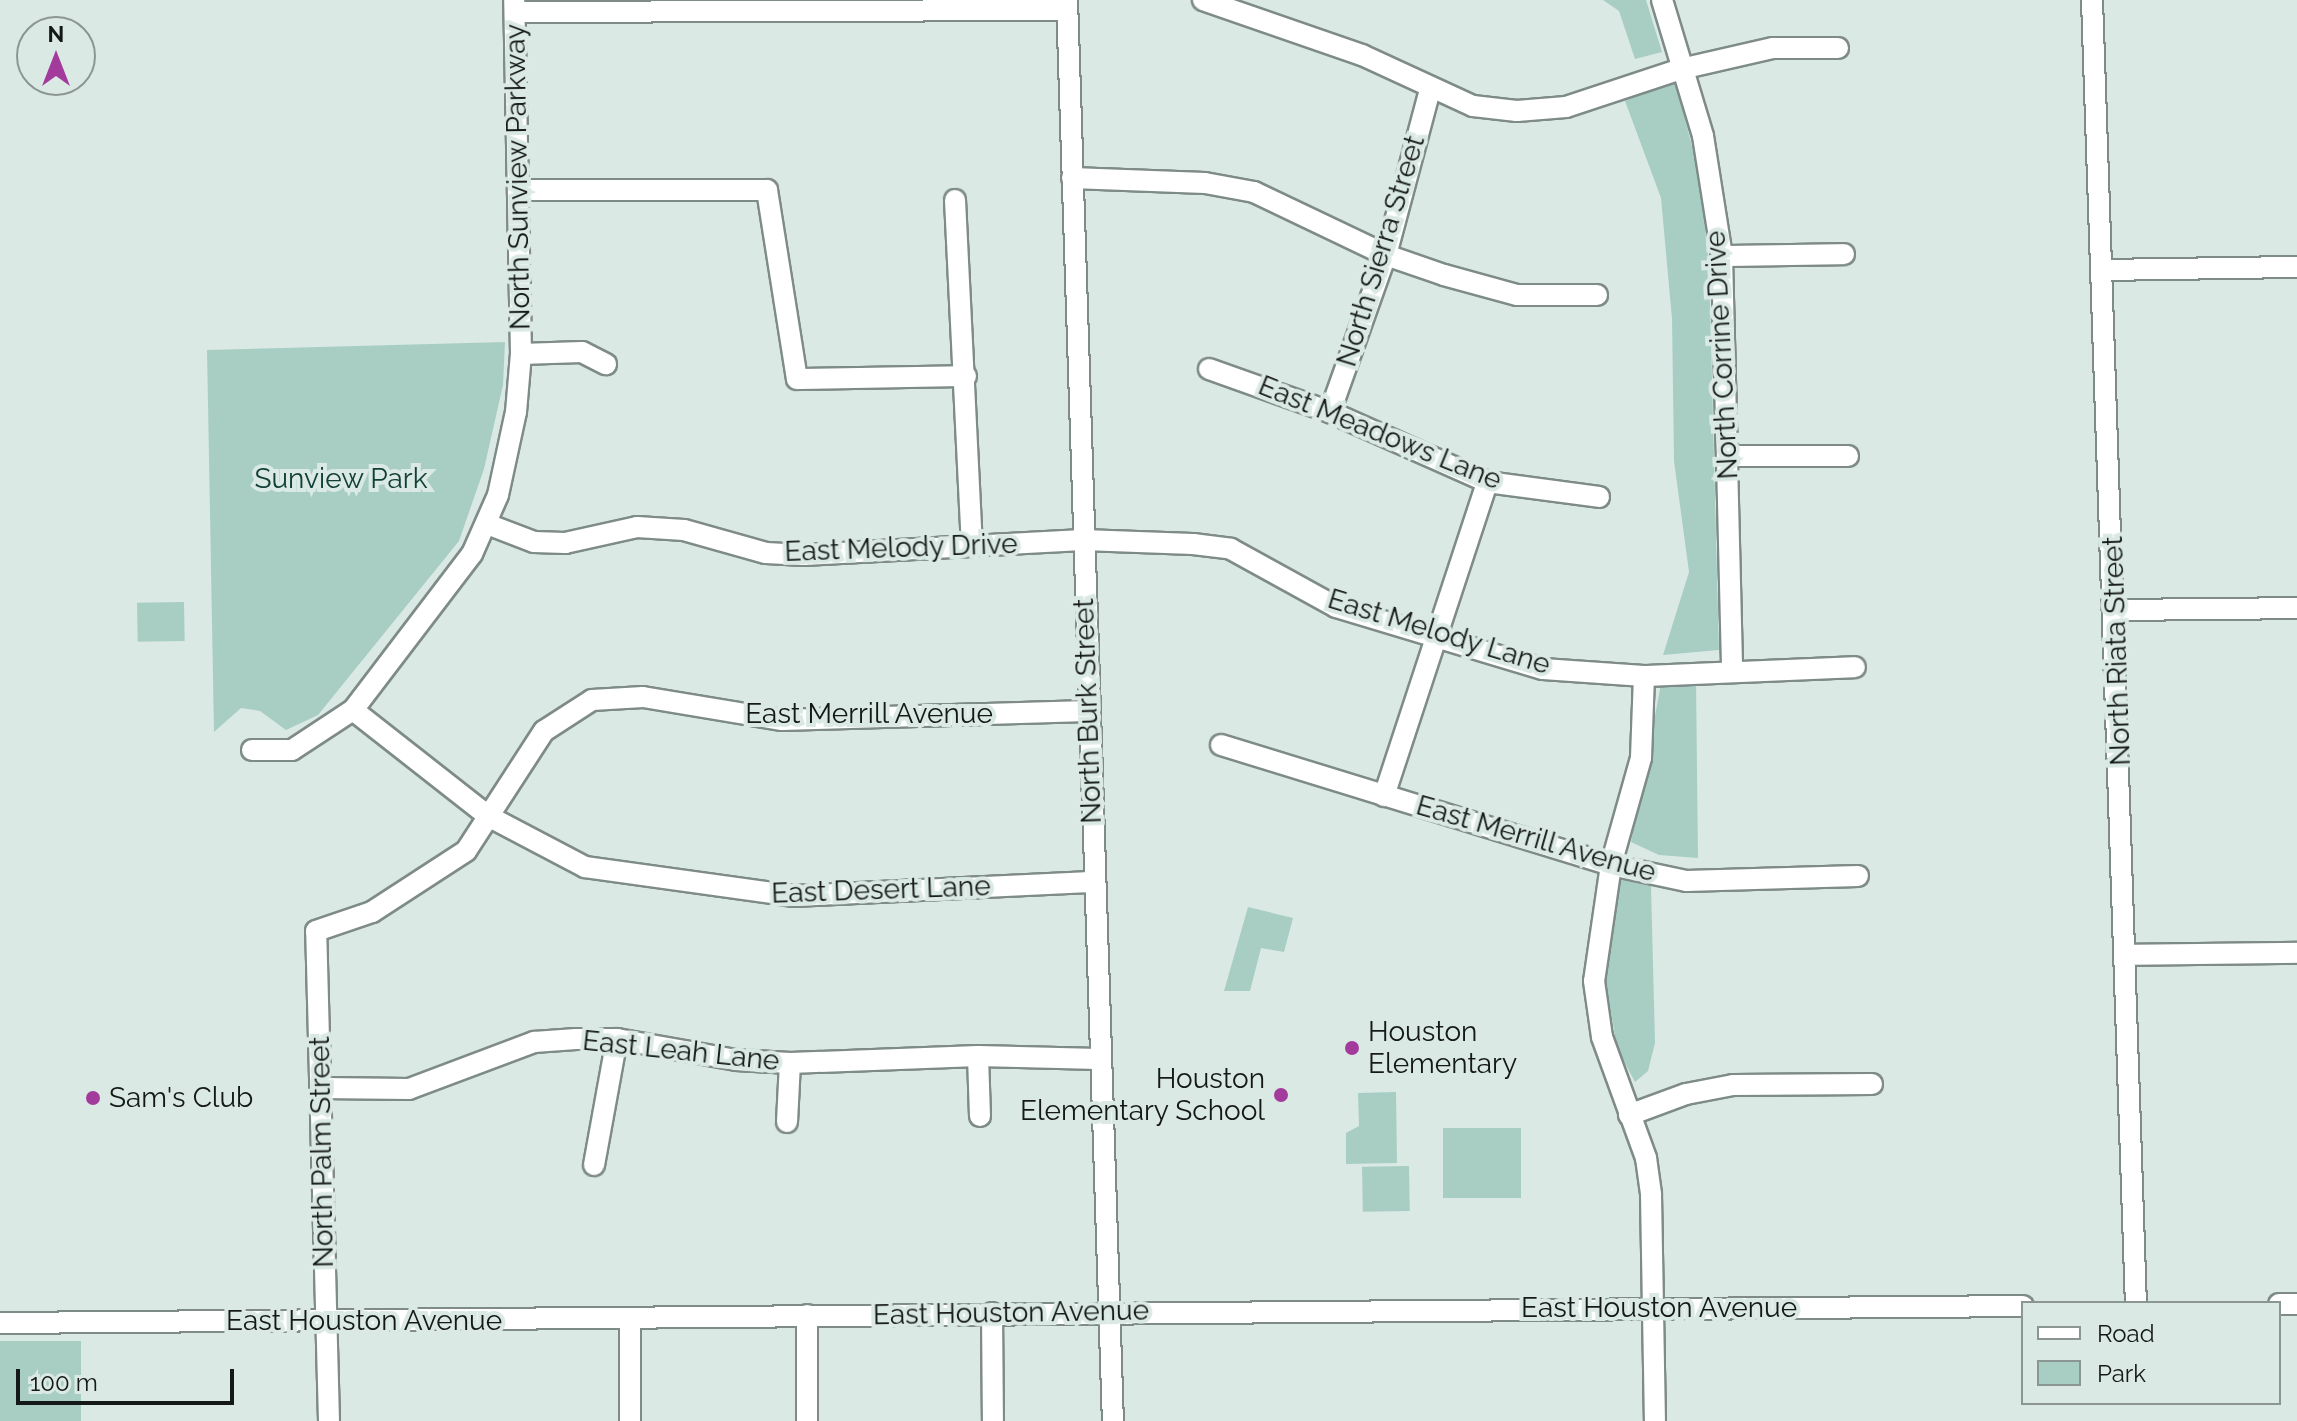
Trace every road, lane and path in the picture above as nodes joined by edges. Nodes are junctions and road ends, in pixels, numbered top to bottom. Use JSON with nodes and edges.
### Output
{"nodes":[{"id":1,"x":1203,"y":0,"type":"edge"},
{"id":2,"x":1662,"y":0,"type":"edge"},
{"id":3,"x":2092,"y":0,"type":"edge"},
{"id":4,"x":1067,"y":5,"type":"edge"},
{"id":5,"x":515,"y":6,"type":"edge"},
{"id":6,"x":1838,"y":48,"type":"dead end"},
{"id":7,"x":1681,"y":69,"type":"junction"},
{"id":8,"x":1430,"y":90,"type":"junction"},
{"id":9,"x":1072,"y":178,"type":"junction"},
{"id":10,"x":520,"y":190,"type":"junction"},
{"id":11,"x":955,"y":200,"type":"dead end"},
{"id":12,"x":1844,"y":254,"type":"dead end"},
{"id":13,"x":1386,"y":255,"type":"junction"},
{"id":14,"x":1722,"y":256,"type":"junction"},
{"id":15,"x":2297,"y":267,"type":"edge"},
{"id":16,"x":2103,"y":270,"type":"junction"},
{"id":17,"x":1597,"y":295,"type":"dead end"},
{"id":18,"x":521,"y":354,"type":"junction"},
{"id":19,"x":606,"y":364,"type":"dead end"},
{"id":20,"x":1209,"y":369,"type":"dead end"},
{"id":21,"x":966,"y":376,"type":"junction"},
{"id":22,"x":1330,"y":412,"type":"junction"},
{"id":23,"x":1728,"y":456,"type":"junction"},
{"id":24,"x":1848,"y":456,"type":"dead end"},
{"id":25,"x":1487,"y":482,"type":"junction"},
{"id":26,"x":1599,"y":497,"type":"dead end"},
{"id":27,"x":487,"y":524,"type":"junction"},
{"id":28,"x":1083,"y":540,"type":"junction"},
{"id":29,"x":972,"y":546,"type":"junction"},
{"id":30,"x":2297,"y":608,"type":"edge"},
{"id":31,"x":2117,"y":610,"type":"junction"},
{"id":32,"x":1433,"y":636,"type":"junction"},
{"id":33,"x":1855,"y":667,"type":"dead end"},
{"id":34,"x":1732,"y":669,"type":"junction"},
{"id":35,"x":1644,"y":676,"type":"junction"},
{"id":36,"x":353,"y":710,"type":"junction"},
{"id":37,"x":1088,"y":711,"type":"junction"},
{"id":38,"x":1221,"y":745,"type":"dead end"},
{"id":39,"x":252,"y":750,"type":"dead end"},
{"id":40,"x":1384,"y":796,"type":"junction"},
{"id":41,"x":488,"y":816,"type":"junction"},
{"id":42,"x":1611,"y":865,"type":"junction"},
{"id":43,"x":1858,"y":876,"type":"dead end"},
{"id":44,"x":1093,"y":882,"type":"junction"},
{"id":45,"x":316,"y":931,"type":"joint"},
{"id":46,"x":2297,"y":953,"type":"edge"},
{"id":47,"x":2124,"y":955,"type":"junction"},
{"id":48,"x":617,"y":1039,"type":"junction"},
{"id":49,"x":978,"y":1056,"type":"junction"},
{"id":50,"x":1099,"y":1059,"type":"junction"},
{"id":51,"x":790,"y":1063,"type":"junction"},
{"id":52,"x":1872,"y":1084,"type":"dead end"},
{"id":53,"x":321,"y":1088,"type":"junction"},
{"id":54,"x":1629,"y":1115,"type":"junction"},
{"id":55,"x":980,"y":1116,"type":"dead end"},
{"id":56,"x":787,"y":1122,"type":"dead end"},
{"id":57,"x":594,"y":1165,"type":"dead end"},
{"id":58,"x":2136,"y":1301,"type":"edge"},
{"id":59,"x":2021,"y":1306,"type":"edge"},
{"id":60,"x":1653,"y":1309,"type":"junction"},
{"id":61,"x":1109,"y":1312,"type":"junction"},
{"id":62,"x":992,"y":1313,"type":"junction"},
{"id":63,"x":807,"y":1315,"type":"junction"},
{"id":64,"x":630,"y":1321,"type":"junction"},
{"id":65,"x":326,"y":1322,"type":"junction"},
{"id":66,"x":0,"y":1323,"type":"edge"},
{"id":67,"x":329,"y":1421,"type":"edge"},
{"id":68,"x":630,"y":1421,"type":"edge"},
{"id":69,"x":807,"y":1421,"type":"edge"},
{"id":70,"x":993,"y":1421,"type":"edge"},
{"id":71,"x":1113,"y":1421,"type":"edge"},
{"id":72,"x":1655,"y":1421,"type":"edge"}],
"edges":[{"from":1,"to":8,"type":"street"},
{"from":2,"to":7,"type":"street","name":"North Corrine Drive"},
{"from":3,"to":16,"type":"street","name":"North Riata Street"},
{"from":4,"to":5,"type":"street"},
{"from":4,"to":9,"type":"street","name":"North Burk Street"},
{"from":5,"to":10,"type":"street","name":"North Sunview Parkway"},
{"from":6,"to":7,"type":"street"},
{"from":7,"to":8,"type":"street"},
{"from":7,"to":14,"type":"street","name":"North Corrine Drive"},
{"from":8,"to":13,"type":"street","name":"North Sierra Street"},
{"from":9,"to":13,"type":"street"},
{"from":9,"to":28,"type":"street","name":"North Burk Street"},
{"from":10,"to":18,"type":"street","name":"North Sunview Parkway"},
{"from":10,"to":21,"type":"street"},
{"from":11,"to":21,"type":"street"},
{"from":12,"to":14,"type":"street"},
{"from":13,"to":17,"type":"street"},
{"from":13,"to":22,"type":"street","name":"North Sierra Street"},
{"from":14,"to":23,"type":"street","name":"North Corrine Drive"},
{"from":15,"to":16,"type":"street"},
{"from":16,"to":31,"type":"street","name":"North Riata Street"},
{"from":18,"to":19,"type":"street","name":"North Sunview Parkway"},
{"from":18,"to":27,"type":"street","name":"North Sunview Parkway"},
{"from":20,"to":22,"type":"street","name":"East Meadows Lane"},
{"from":21,"to":29,"type":"street"},
{"from":22,"to":25,"type":"street","name":"East Meadows Lane"},
{"from":23,"to":24,"type":"street"},
{"from":23,"to":34,"type":"street","name":"North Corrine Drive"},
{"from":25,"to":26,"type":"street","name":"East Meadows Lane"},
{"from":25,"to":32,"type":"street"},
{"from":27,"to":29,"type":"street","name":"East Melody Drive"},
{"from":27,"to":36,"type":"street","name":"North Sunview Parkway"},
{"from":28,"to":29,"type":"street","name":"East Melody Drive"},
{"from":28,"to":32,"type":"street","name":"East Melody Lane"},
{"from":28,"to":37,"type":"street","name":"North Burk Street"},
{"from":30,"to":31,"type":"street"},
{"from":31,"to":47,"type":"street","name":"North Riata Street"},
{"from":32,"to":35,"type":"street","name":"East Melody Lane"},
{"from":32,"to":40,"type":"street"},
{"from":33,"to":34,"type":"street","name":"East Melody Lane"},
{"from":34,"to":35,"type":"street","name":"East Melody Lane"},
{"from":35,"to":42,"type":"street"},
{"from":36,"to":39,"type":"street"},
{"from":36,"to":41,"type":"street","name":"East Desert Lane"},
{"from":37,"to":41,"type":"street","name":"East Merrill Avenue"},
{"from":37,"to":44,"type":"street","name":"North Burk Street"},
{"from":38,"to":40,"type":"street","name":"East Merrill Avenue"},
{"from":40,"to":42,"type":"street","name":"East Merrill Avenue"},
{"from":41,"to":44,"type":"street","name":"East Desert Lane"},
{"from":41,"to":45,"type":"street","name":"East Merrill Avenue"},
{"from":42,"to":43,"type":"street","name":"East Merrill Avenue"},
{"from":42,"to":54,"type":"street"},
{"from":44,"to":50,"type":"street","name":"North Burk Street"},
{"from":45,"to":53,"type":"street","name":"North Palm Street"},
{"from":46,"to":47,"type":"street"},
{"from":47,"to":58,"type":"street","name":"North Riata Street"},
{"from":48,"to":51,"type":"street","name":"East Leah Lane"},
{"from":48,"to":53,"type":"street","name":"East Leah Lane"},
{"from":48,"to":57,"type":"street"},
{"from":49,"to":50,"type":"street","name":"East Leah Lane"},
{"from":49,"to":51,"type":"street","name":"East Leah Lane"},
{"from":49,"to":55,"type":"street"},
{"from":50,"to":61,"type":"street","name":"North Burk Street"},
{"from":51,"to":56,"type":"street"},
{"from":52,"to":54,"type":"street"},
{"from":53,"to":65,"type":"street","name":"North Palm Street"},
{"from":54,"to":60,"type":"street"},
{"from":59,"to":60,"type":"street","name":"East Houston Avenue"},
{"from":60,"to":61,"type":"street","name":"East Houston Avenue"},
{"from":60,"to":72,"type":"street"},
{"from":61,"to":62,"type":"street","name":"East Houston Avenue"},
{"from":61,"to":71,"type":"street","name":"North Burk Street"},
{"from":62,"to":63,"type":"street","name":"East Houston Avenue"},
{"from":62,"to":70,"type":"street"},
{"from":63,"to":64,"type":"street","name":"East Houston Avenue"},
{"from":63,"to":69,"type":"street"},
{"from":64,"to":65,"type":"street","name":"East Houston Avenue"},
{"from":64,"to":68,"type":"street"},
{"from":65,"to":66,"type":"street","name":"East Houston Avenue"},
{"from":65,"to":67,"type":"street","name":"North Palm Street"}]}
